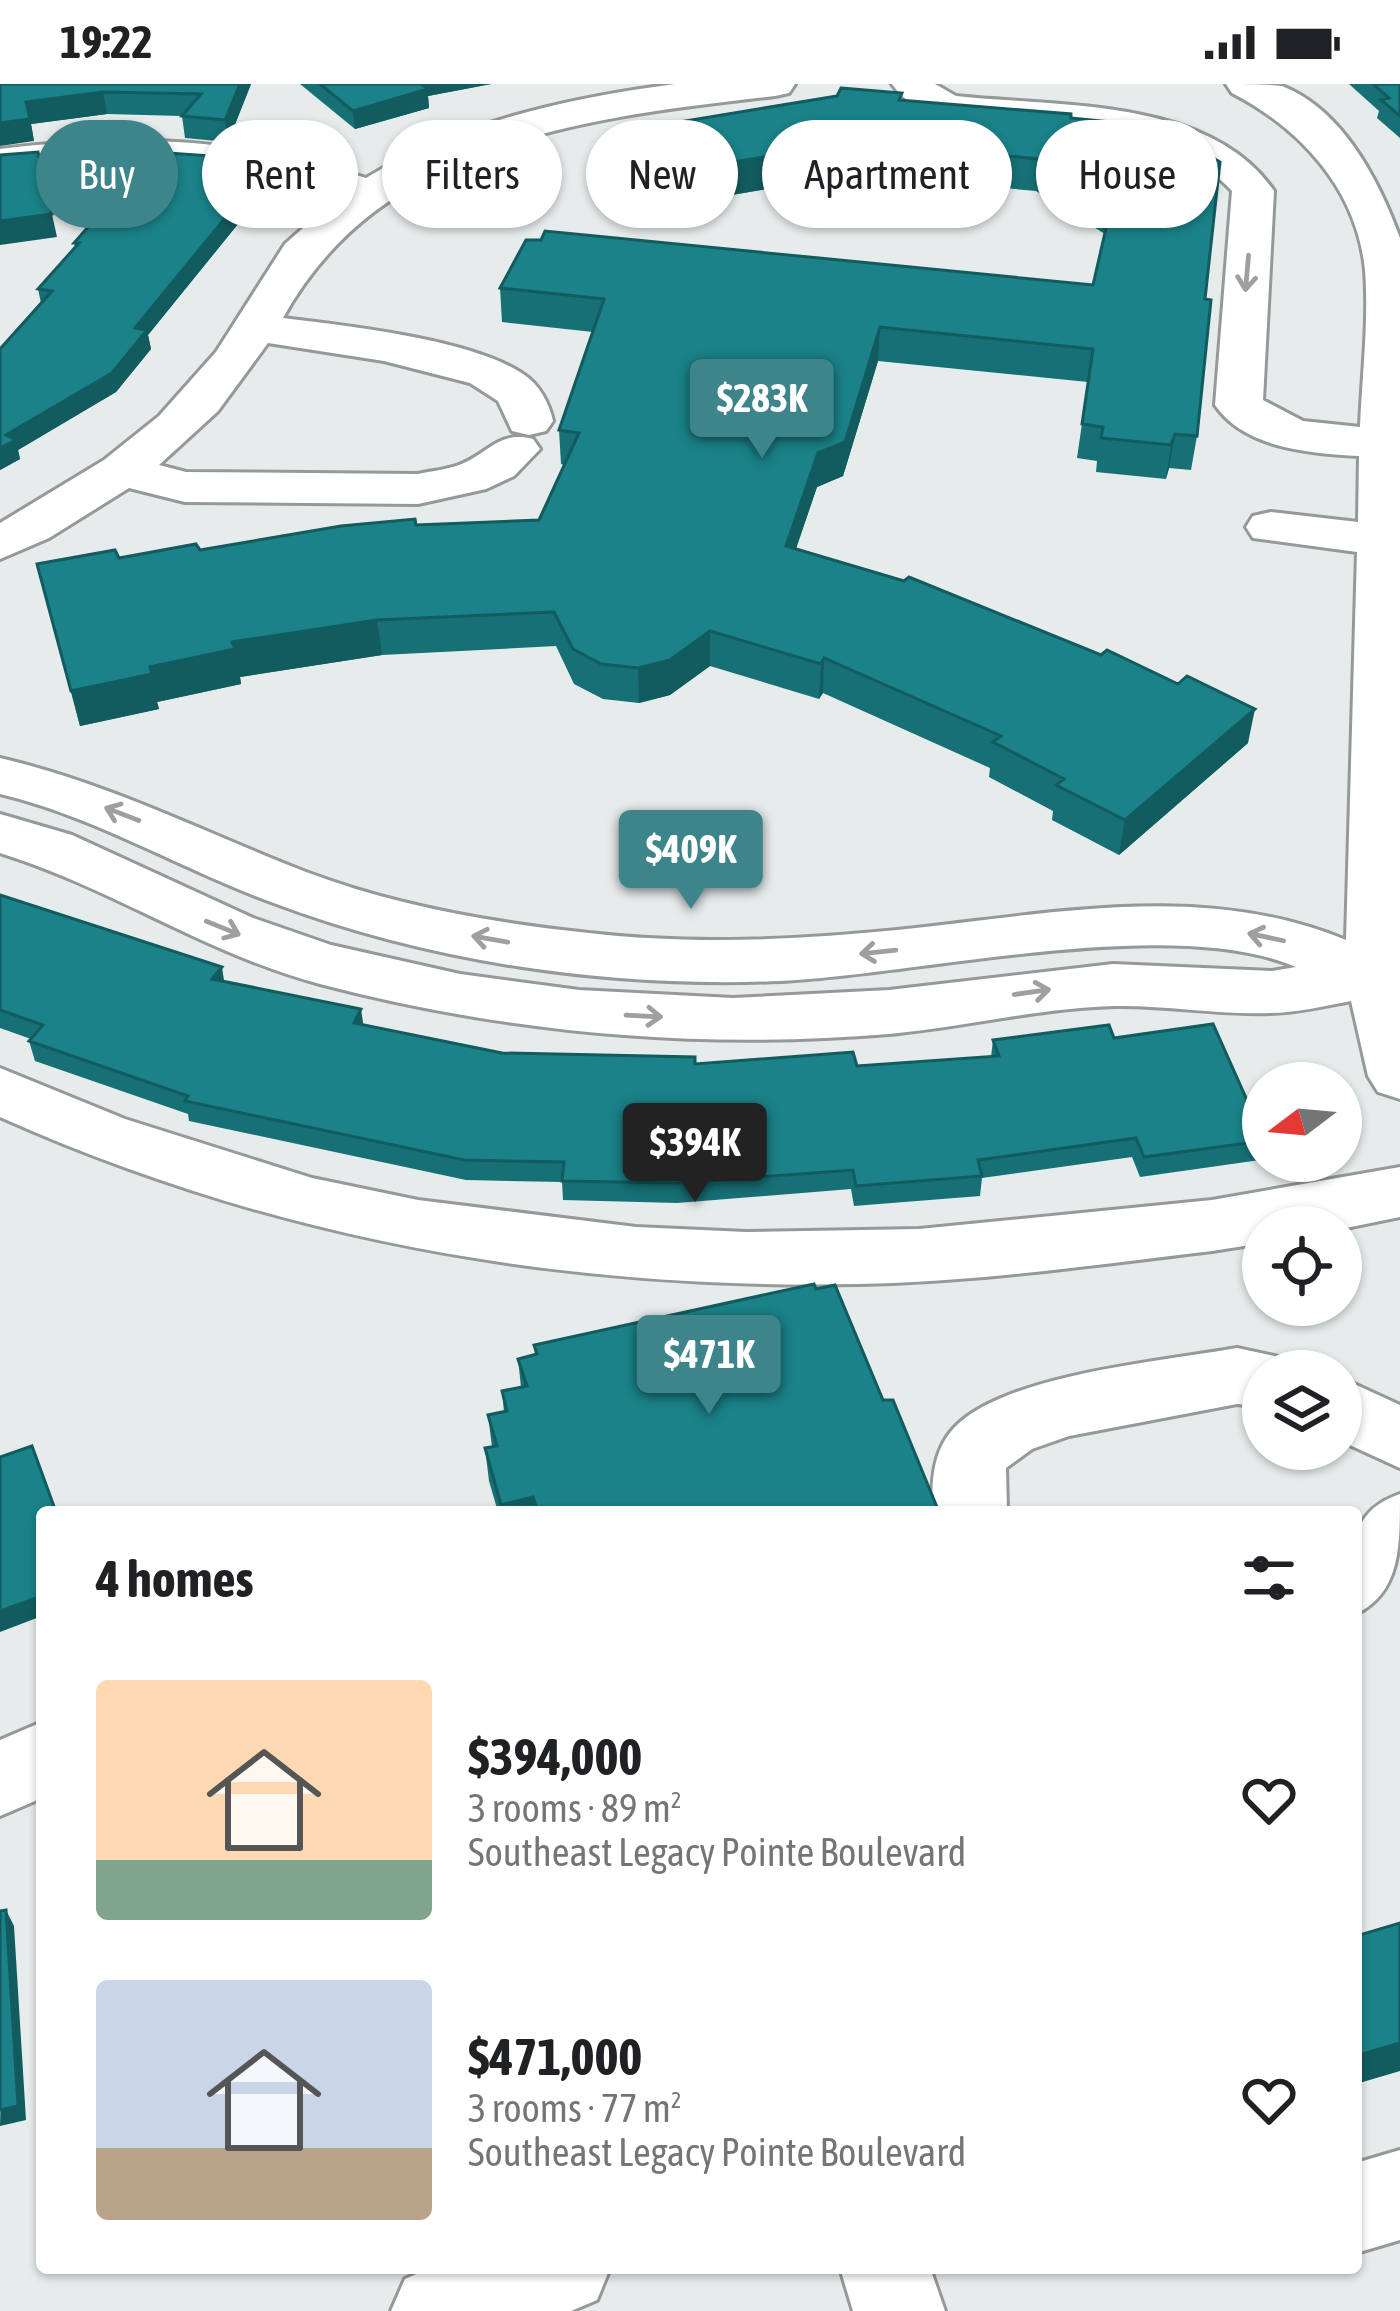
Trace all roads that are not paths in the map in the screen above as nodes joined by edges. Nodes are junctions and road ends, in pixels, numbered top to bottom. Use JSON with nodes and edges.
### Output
{"nodes":[{"id":1,"x":775,"y":84,"type":"edge"},
{"id":2,"x":911,"y":84,"type":"edge"},
{"id":3,"x":1246,"y":84,"type":"edge"},
{"id":4,"x":0,"y":162,"type":"edge"},
{"id":5,"x":370,"y":193,"type":"junction"},
{"id":6,"x":253,"y":328,"type":"junction"},
{"id":7,"x":1387,"y":444,"type":"junction"},
{"id":8,"x":123,"y":470,"type":"junction"},
{"id":9,"x":1271,"y":527,"type":"dead end"},
{"id":10,"x":1385,"y":540,"type":"junction"},
{"id":11,"x":0,"y":544,"type":"edge"},
{"id":12,"x":0,"y":776,"type":"edge"},
{"id":13,"x":0,"y":833,"type":"edge"},
{"id":14,"x":1388,"y":978,"type":"edge"},
{"id":15,"x":1400,"y":1076,"type":"edge"},
{"id":16,"x":0,"y":1091,"type":"edge"},
{"id":17,"x":1400,"y":1192,"type":"edge"},
{"id":18,"x":1242,"y":1377,"type":"edge"},
{"id":19,"x":1362,"y":1418,"type":"edge"},
{"id":20,"x":1400,"y":1439,"type":"edge"},
{"id":21,"x":970,"y":1506,"type":"edge"},
{"id":22,"x":1400,"y":1525,"type":"edge"},
{"id":23,"x":1362,"y":1574,"type":"edge"},
{"id":24,"x":36,"y":1761,"type":"edge"},
{"id":25,"x":0,"y":1780,"type":"edge"},
{"id":26,"x":1400,"y":2195,"type":"edge"},
{"id":27,"x":1362,"y":2206,"type":"edge"},
{"id":28,"x":547,"y":2274,"type":"edge"},
{"id":29,"x":887,"y":2274,"type":"edge"},
{"id":30,"x":437,"y":2311,"type":"edge"},
{"id":31,"x":899,"y":2311,"type":"edge"}],
"edges":[{"from":1,"to":5,"type":"street"},
{"from":2,"to":7,"type":"street","one_way":true},
{"from":3,"to":7,"type":"street"},
{"from":4,"to":5,"type":"street"},
{"from":5,"to":6,"type":"street"},
{"from":6,"to":8,"type":"street"},
{"from":6,"to":8,"type":"street"},
{"from":7,"to":10,"type":"street"},
{"from":8,"to":11,"type":"street"},
{"from":9,"to":10,"type":"street"},
{"from":10,"to":14,"type":"street"},
{"from":14,"to":12,"type":"street","one_way":true},
{"from":13,"to":14,"type":"street","one_way":true},
{"from":14,"to":15,"type":"street"},
{"from":16,"to":17,"type":"street"},
{"from":18,"to":21,"type":"street"},
{"from":19,"to":20,"type":"street"},
{"from":22,"to":23,"type":"street"},
{"from":24,"to":25,"type":"street"},
{"from":26,"to":27,"type":"street"},
{"from":28,"to":30,"type":"street"},
{"from":29,"to":31,"type":"street"}]}
